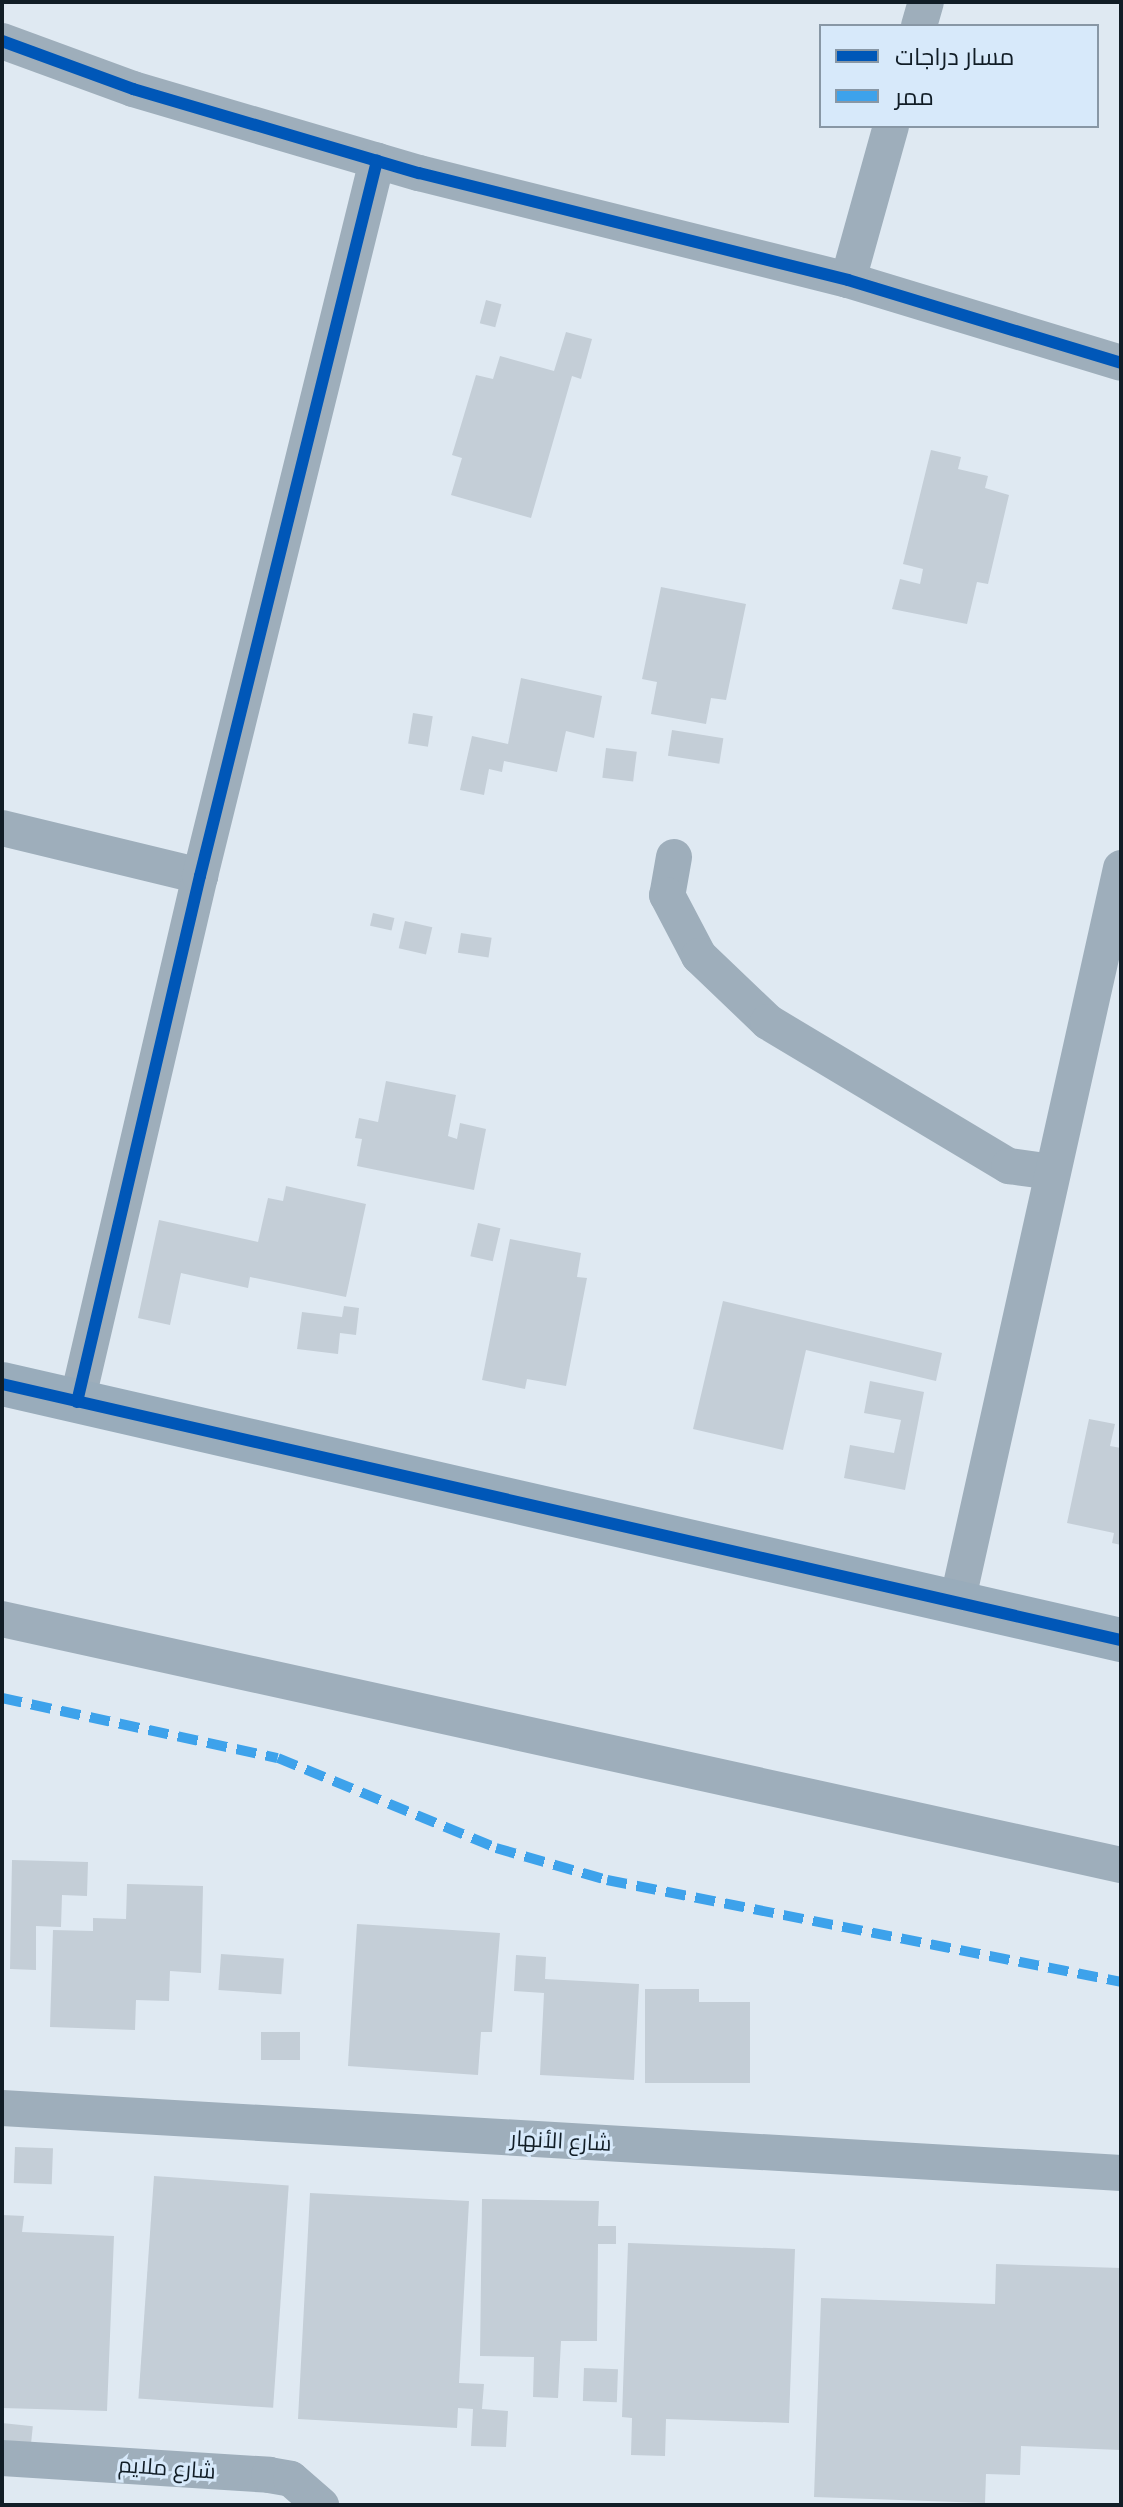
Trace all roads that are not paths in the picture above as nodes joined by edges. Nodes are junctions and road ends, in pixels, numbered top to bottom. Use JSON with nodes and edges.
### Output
{"nodes":[{"id":1,"x":926,"y":2,"type":"edge"},
{"id":2,"x":920,"y":24,"type":"edge"},
{"id":3,"x":2,"y":41,"type":"edge"},
{"id":4,"x":890,"y":128,"type":"edge"},
{"id":5,"x":377,"y":161,"type":"junction"},
{"id":6,"x":848,"y":280,"type":"junction"},
{"id":7,"x":1121,"y":363,"type":"edge"},
{"id":8,"x":2,"y":828,"type":"edge"},
{"id":9,"x":674,"y":857,"type":"dead end"},
{"id":10,"x":1121,"y":868,"type":"edge"},
{"id":11,"x":200,"y":876,"type":"junction"},
{"id":12,"x":1053,"y":1172,"type":"junction"},
{"id":13,"x":2,"y":1384,"type":"edge"},
{"id":14,"x":77,"y":1402,"type":"junction"},
{"id":15,"x":957,"y":1603,"type":"junction"},
{"id":16,"x":2,"y":1619,"type":"edge"},
{"id":17,"x":1121,"y":1640,"type":"edge"},
{"id":18,"x":1121,"y":1865,"type":"edge"},
{"id":19,"x":2,"y":2108,"type":"edge"},
{"id":20,"x":1121,"y":2173,"type":"edge"},
{"id":21,"x":2,"y":2458,"type":"edge"},
{"id":22,"x":321,"y":2505,"type":"edge"}],
"edges":[{"from":1,"to":2,"type":"street"},
{"from":3,"to":5,"type":"street"},
{"from":4,"to":6,"type":"street"},
{"from":5,"to":6,"type":"street"},
{"from":5,"to":11,"type":"street"},
{"from":6,"to":7,"type":"street"},
{"from":8,"to":11,"type":"street"},
{"from":9,"to":12,"type":"street"},
{"from":10,"to":12,"type":"street"},
{"from":11,"to":14,"type":"street"},
{"from":12,"to":15,"type":"street"},
{"from":13,"to":14,"type":"street"},
{"from":14,"to":15,"type":"street"},
{"from":15,"to":17,"type":"street"},
{"from":16,"to":18,"type":"street"},
{"from":19,"to":20,"type":"street","name":"شارع الأنهار"},
{"from":21,"to":22,"type":"street","name":"شارع ملايم"}]}
